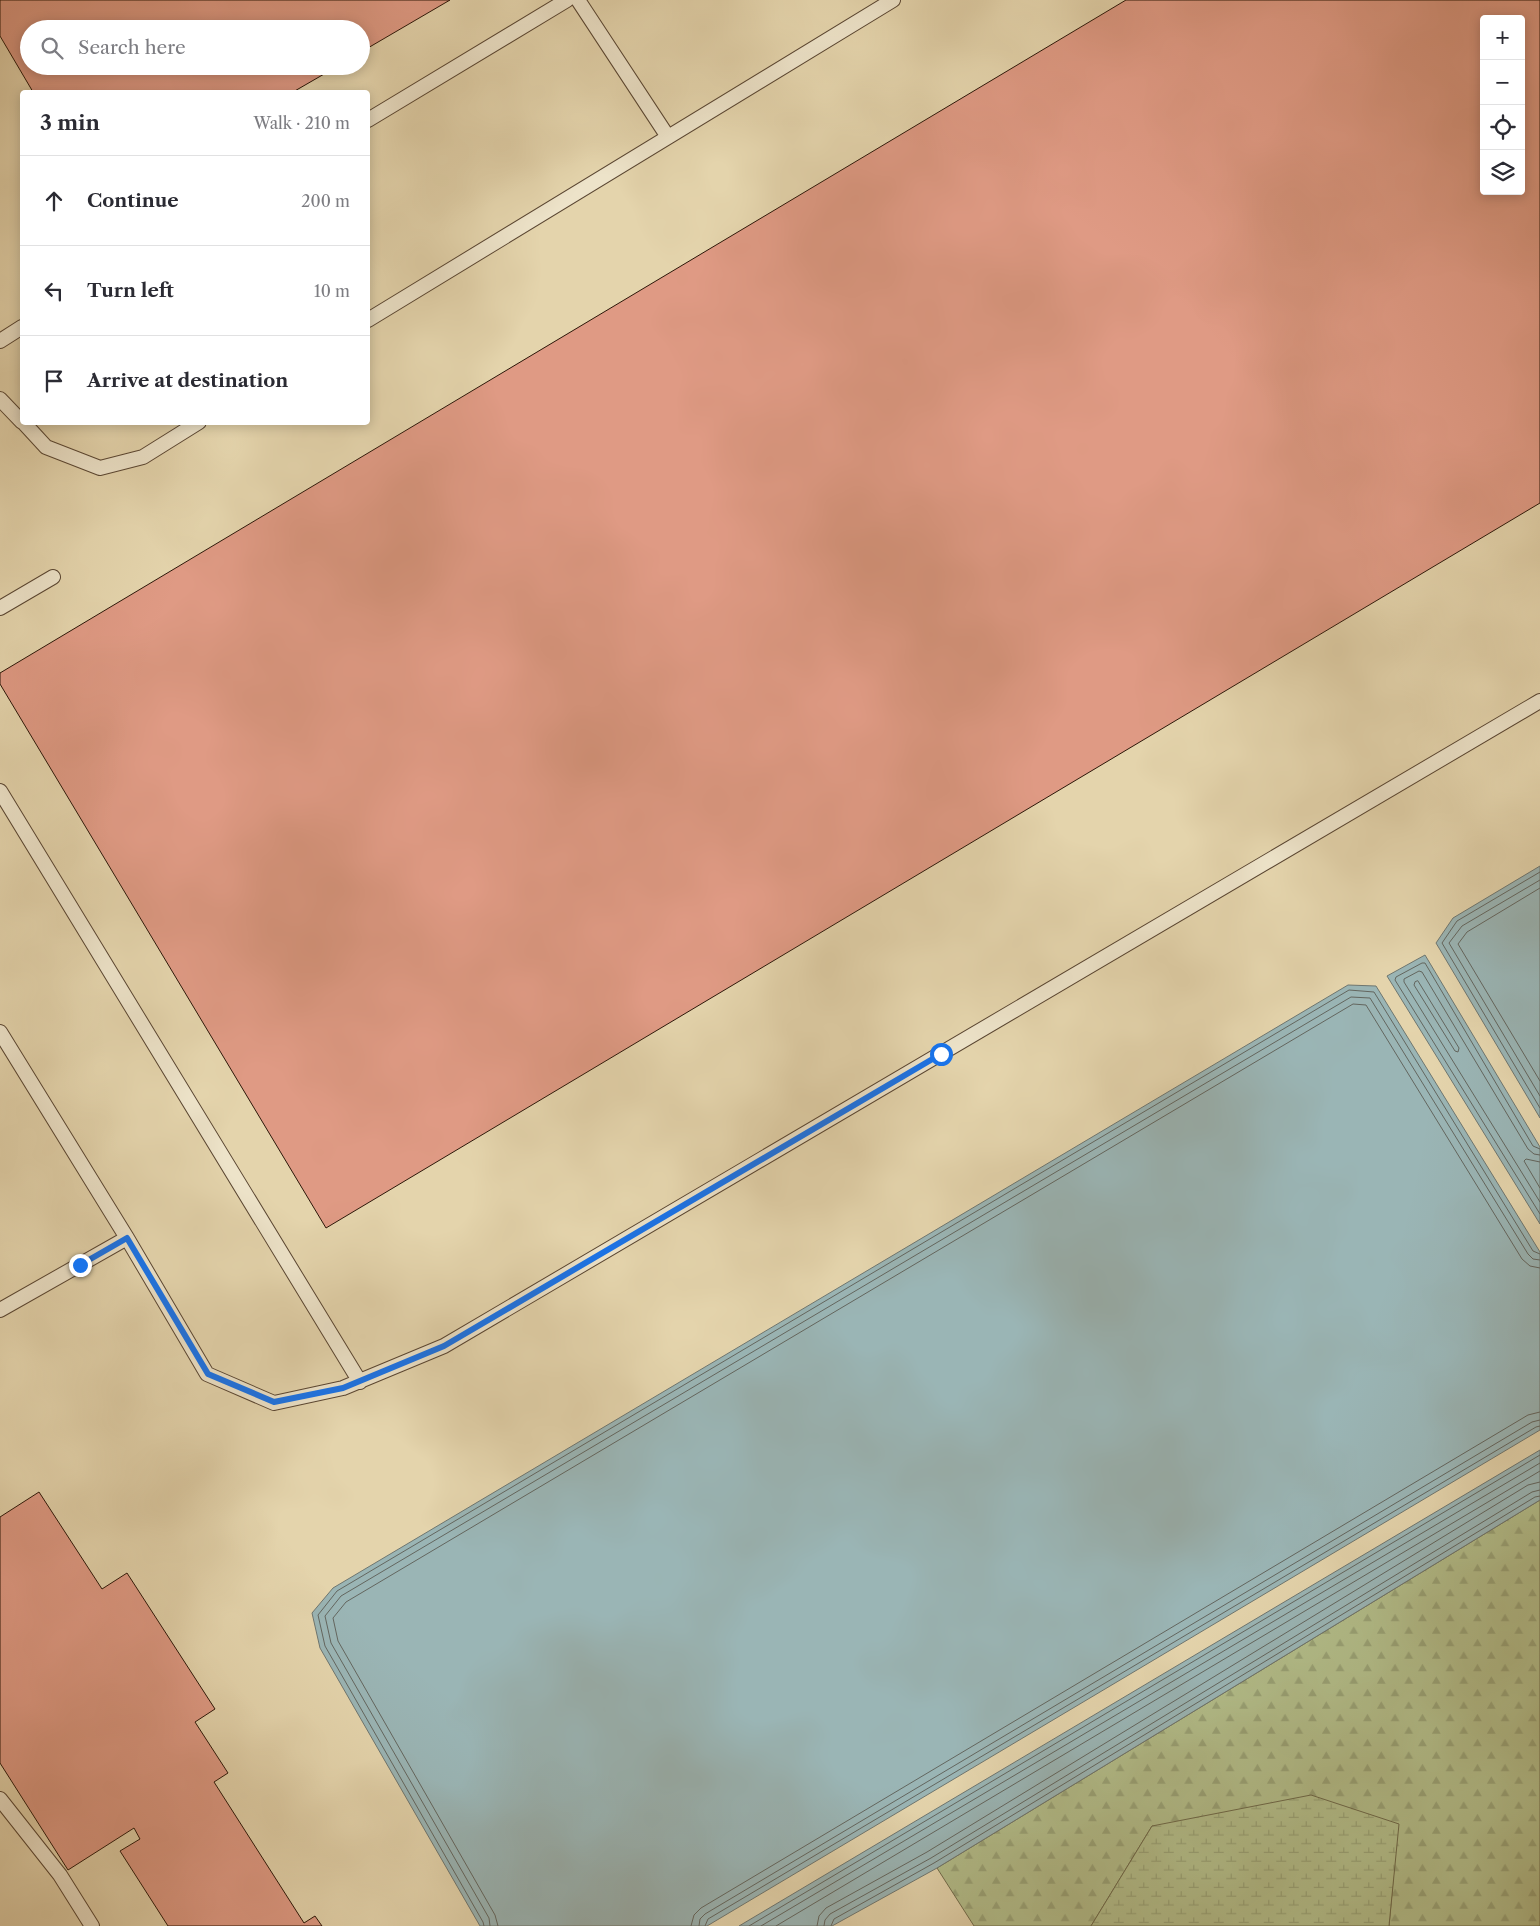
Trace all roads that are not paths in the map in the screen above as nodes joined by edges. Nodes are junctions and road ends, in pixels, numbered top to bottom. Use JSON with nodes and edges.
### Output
{"nodes":[{"id":1,"x":567,"y":0,"type":"edge"},
{"id":2,"x":578,"y":0,"type":"edge"},
{"id":3,"x":893,"y":0,"type":"edge"},
{"id":4,"x":370,"y":119,"type":"edge"},
{"id":5,"x":668,"y":137,"type":"junction"},
{"id":6,"x":370,"y":319,"type":"edge"},
{"id":7,"x":20,"y":328,"type":"edge"},
{"id":8,"x":0,"y":341,"type":"edge"},
{"id":9,"x":0,"y":399,"type":"edge"},
{"id":10,"x":20,"y":420,"type":"edge"},
{"id":11,"x":25,"y":425,"type":"edge"},
{"id":12,"x":194,"y":425,"type":"edge"},
{"id":13,"x":53,"y":577,"type":"dead end"},
{"id":14,"x":0,"y":608,"type":"edge"},
{"id":15,"x":1540,"y":701,"type":"edge"},
{"id":16,"x":0,"y":791,"type":"edge"},
{"id":17,"x":0,"y":1032,"type":"edge"},
{"id":18,"x":127,"y":1238,"type":"junction"},
{"id":19,"x":0,"y":1310,"type":"edge"},
{"id":20,"x":360,"y":1382,"type":"junction"},
{"id":21,"x":0,"y":1799,"type":"edge"},
{"id":22,"x":92,"y":1926,"type":"edge"}],
"edges":[{"from":1,"to":4,"type":"lane"},
{"from":2,"to":5,"type":"lane"},
{"from":3,"to":5,"type":"lane"},
{"from":5,"to":6,"type":"lane"},
{"from":7,"to":8,"type":"lane"},
{"from":9,"to":10,"type":"lane"},
{"from":11,"to":12,"type":"lane"},
{"from":13,"to":14,"type":"lane"},
{"from":15,"to":20,"type":"lane"},
{"from":16,"to":20,"type":"lane"},
{"from":17,"to":18,"type":"lane"},
{"from":18,"to":19,"type":"lane"},
{"from":18,"to":20,"type":"lane"},
{"from":21,"to":22,"type":"lane"}]}
